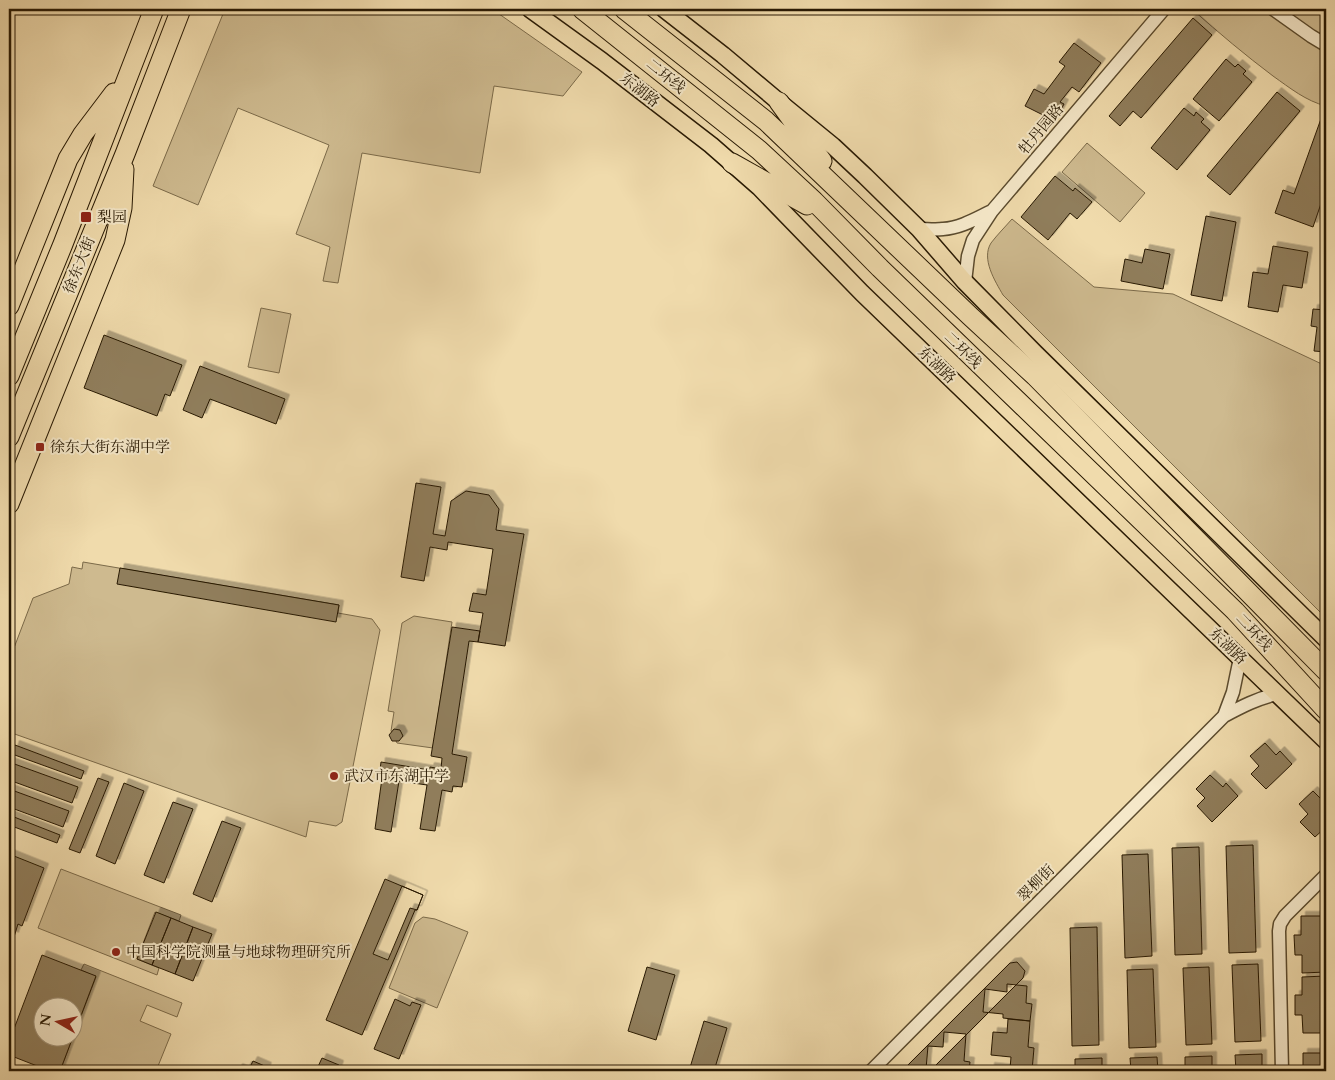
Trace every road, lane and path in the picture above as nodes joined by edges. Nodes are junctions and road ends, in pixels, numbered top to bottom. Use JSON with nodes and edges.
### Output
{"nodes":[{"id":1,"x":154,"y":9,"type":"edge"},
{"id":2,"x":181,"y":9,"type":"edge"},
{"id":3,"x":530,"y":9,"type":"edge"},
{"id":4,"x":582,"y":9,"type":"edge"},
{"id":5,"x":624,"y":9,"type":"edge"},
{"id":6,"x":664,"y":9,"type":"edge"},
{"id":7,"x":1164,"y":9,"type":"edge"},
{"id":8,"x":1273,"y":9,"type":"edge"},
{"id":9,"x":1326,"y":45,"type":"edge"},
{"id":10,"x":127,"y":76,"type":"junction"},
{"id":11,"x":779,"y":102,"type":"junction"},
{"id":12,"x":125,"y":154,"type":"junction"},
{"id":13,"x":732,"y":163,"type":"junction"},
{"id":14,"x":850,"y":201,"type":"junction"},
{"id":15,"x":992,"y":212,"type":"junction"},
{"id":16,"x":831,"y":218,"type":"junction"},
{"id":17,"x":919,"y":229,"type":"junction"},
{"id":18,"x":965,"y":282,"type":"junction"},
{"id":19,"x":9,"y":306,"type":"edge"},
{"id":20,"x":9,"y":376,"type":"edge"},
{"id":21,"x":9,"y":437,"type":"edge"},
{"id":22,"x":9,"y":504,"type":"edge"},
{"id":23,"x":1326,"y":638,"type":"edge"},
{"id":24,"x":1240,"y":658,"type":"junction"},
{"id":25,"x":1326,"y":671,"type":"edge"},
{"id":26,"x":1277,"y":694,"type":"junction"},
{"id":27,"x":1326,"y":710,"type":"edge"},
{"id":28,"x":1224,"y":716,"type":"junction"},
{"id":29,"x":1326,"y":741,"type":"edge"},
{"id":30,"x":1326,"y":876,"type":"edge"},
{"id":31,"x":871,"y":1071,"type":"edge"},
{"id":32,"x":1282,"y":1071,"type":"edge"}],
"edges":[{"from":1,"to":10,"type":"highway","name":"徐东大街"},
{"from":2,"to":12,"type":"highway","name":"徐东大街"},
{"from":3,"to":13,"type":"main road","name":"东湖路"},
{"from":4,"to":16,"type":"highway","name":"二环线"},
{"from":5,"to":14,"type":"highway","name":"二环线"},
{"from":6,"to":11,"type":"main road"},
{"from":7,"to":15,"type":"street","name":"牡丹园路"},
{"from":8,"to":9,"type":"street"},
{"from":10,"to":19,"type":"highway"},
{"from":10,"to":20,"type":"highway","name":"徐东大街"},
{"from":11,"to":14,"type":"highway"},
{"from":11,"to":17,"type":"main road"},
{"from":12,"to":21,"type":"highway","name":"徐东大街"},
{"from":12,"to":22,"type":"highway"},
{"from":13,"to":16,"type":"highway"},
{"from":13,"to":24,"type":"main road","name":"东湖路"},
{"from":14,"to":25,"type":"highway","name":"二环线"},
{"from":15,"to":17,"type":"street","name":"牡丹园路"},
{"from":15,"to":18,"type":"street"},
{"from":16,"to":27,"type":"highway","name":"二环线"},
{"from":17,"to":18,"type":"main road"},
{"from":18,"to":23,"type":"main road"},
{"from":24,"to":26,"type":"main road","name":"东湖路"},
{"from":24,"to":28,"type":"street"},
{"from":26,"to":28,"type":"street"},
{"from":26,"to":29,"type":"main road","name":"东湖路"},
{"from":28,"to":31,"type":"street","name":"翠柳街"},
{"from":30,"to":32,"type":"street"}]}
